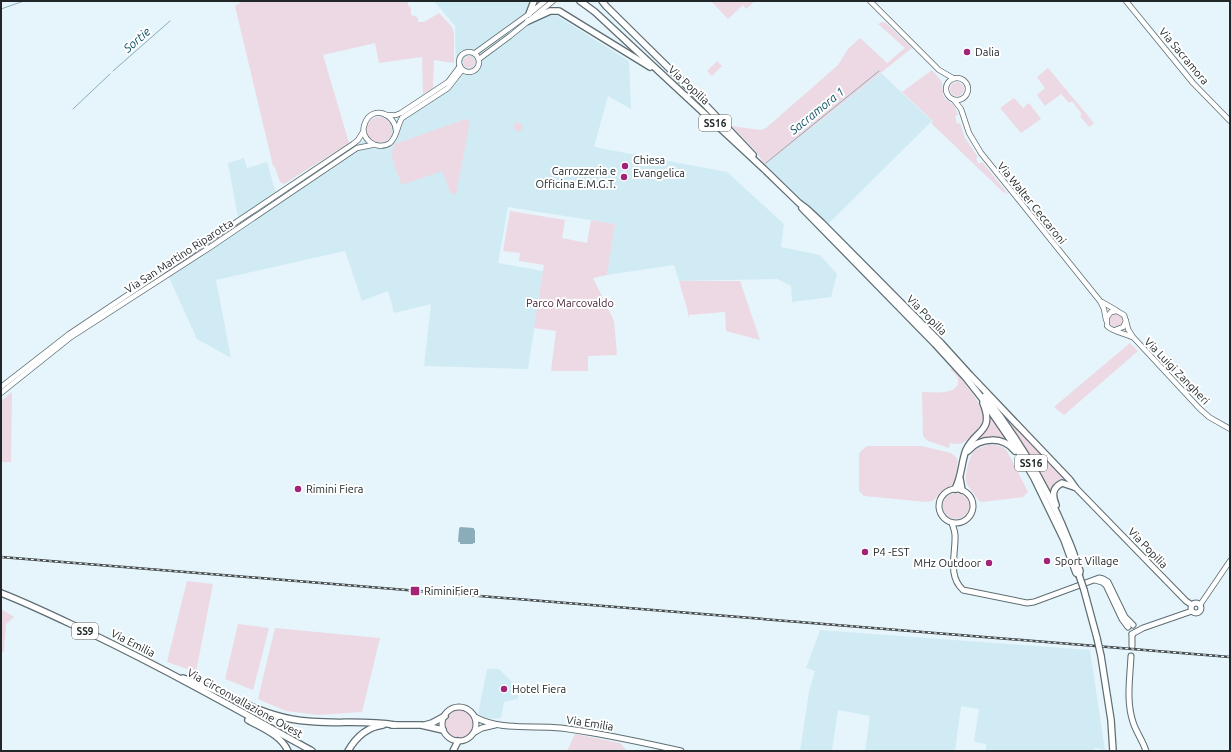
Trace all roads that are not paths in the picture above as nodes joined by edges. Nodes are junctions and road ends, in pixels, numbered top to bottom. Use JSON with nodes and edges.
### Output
{"nodes":[{"id":1,"x":534,"y":1,"type":"edge"},
{"id":2,"x":545,"y":1,"type":"edge"},
{"id":3,"x":553,"y":1,"type":"edge"},
{"id":4,"x":580,"y":1,"type":"edge"},
{"id":5,"x":602,"y":1,"type":"edge"},
{"id":6,"x":870,"y":1,"type":"edge"},
{"id":7,"x":1126,"y":1,"type":"edge"},
{"id":8,"x":529,"y":14,"type":"junction"},
{"id":9,"x":528,"y":21,"type":"junction"},
{"id":10,"x":475,"y":53,"type":"junction"},
{"id":11,"x":479,"y":59,"type":"junction"},
{"id":12,"x":461,"y":68,"type":"junction"},
{"id":13,"x":939,"y":70,"type":"junction"},
{"id":14,"x":666,"y":78,"type":"junction"},
{"id":15,"x":952,"y":78,"type":"junction"},
{"id":16,"x":946,"y":84,"type":"junction"},
{"id":17,"x":964,"y":97,"type":"junction"},
{"id":18,"x":954,"y":100,"type":"junction"},
{"id":19,"x":961,"y":109,"type":"junction"},
{"id":20,"x":386,"y":115,"type":"junction"},
{"id":21,"x":1230,"y":121,"type":"edge"},
{"id":22,"x":396,"y":131,"type":"junction"},
{"id":23,"x":363,"y":132,"type":"junction"},
{"id":24,"x":372,"y":144,"type":"junction"},
{"id":25,"x":764,"y":169,"type":"junction"},
{"id":26,"x":1100,"y":301,"type":"junction"},
{"id":27,"x":1117,"y":311,"type":"junction"},
{"id":28,"x":1106,"y":320,"type":"junction"},
{"id":29,"x":1126,"y":321,"type":"junction"},
{"id":30,"x":1115,"y":330,"type":"junction"},
{"id":31,"x":1133,"y":337,"type":"junction"},
{"id":32,"x":968,"y":377,"type":"junction"},
{"id":33,"x":1,"y":387,"type":"edge"},
{"id":34,"x":1,"y":393,"type":"edge"},
{"id":35,"x":981,"y":397,"type":"junction"},
{"id":36,"x":1230,"y":429,"type":"edge"},
{"id":37,"x":965,"y":454,"type":"junction"},
{"id":38,"x":1034,"y":478,"type":"junction"},
{"id":39,"x":960,"y":479,"type":"junction"},
{"id":40,"x":1075,"y":487,"type":"junction"},
{"id":41,"x":955,"y":489,"type":"junction"},
{"id":42,"x":962,"y":490,"type":"junction"},
{"id":43,"x":952,"y":523,"type":"junction"},
{"id":44,"x":961,"y":523,"type":"junction"},
{"id":45,"x":955,"y":534,"type":"junction"},
{"id":46,"x":1068,"y":539,"type":"junction"},
{"id":47,"x":1230,"y":561,"type":"edge"},
{"id":48,"x":1079,"y":575,"type":"junction"},
{"id":49,"x":1,"y":593,"type":"edge"},
{"id":50,"x":1200,"y":604,"type":"junction"},
{"id":51,"x":1192,"y":605,"type":"junction"},
{"id":52,"x":1192,"y":611,"type":"junction"},
{"id":53,"x":1133,"y":629,"type":"junction"},
{"id":54,"x":1132,"y":646,"type":"dead end"},
{"id":55,"x":1131,"y":656,"type":"dead end"},
{"id":56,"x":168,"y":673,"type":"junction"},
{"id":57,"x":220,"y":700,"type":"junction"},
{"id":58,"x":445,"y":716,"type":"junction"},
{"id":59,"x":474,"y":717,"type":"junction"},
{"id":60,"x":395,"y":725,"type":"junction"},
{"id":61,"x":421,"y":725,"type":"junction"},
{"id":62,"x":496,"y":725,"type":"junction"},
{"id":63,"x":443,"y":730,"type":"junction"},
{"id":64,"x":475,"y":732,"type":"junction"},
{"id":65,"x":458,"y":741,"type":"junction"},
{"id":66,"x":1144,"y":745,"type":"junction"},
{"id":67,"x":349,"y":749,"type":"edge"},
{"id":68,"x":288,"y":751,"type":"edge"},
{"id":69,"x":312,"y":751,"type":"edge"},
{"id":70,"x":453,"y":751,"type":"edge"},
{"id":71,"x":681,"y":751,"type":"edge"},
{"id":72,"x":1114,"y":751,"type":"edge"},
{"id":73,"x":1146,"y":751,"type":"edge"},
{"id":74,"x":1150,"y":751,"type":"edge"}],
"edges":[{"from":1,"to":8,"type":"main road"},
{"from":2,"to":8,"type":"street"},
{"from":3,"to":9,"type":"street"},
{"from":4,"to":14,"type":"main road","name":"Via Popilia","number":"SS16"},
{"from":5,"to":25,"type":"main road"},
{"from":6,"to":13,"type":"street"},
{"from":7,"to":21,"type":"street","name":"Via Sacramora"},
{"from":8,"to":10,"type":"street"},
{"from":9,"to":11,"type":"street"},
{"from":9,"to":14,"type":"main road"},
{"from":10,"to":11,"type":"street"},
{"from":10,"to":12,"type":"street"},
{"from":11,"to":12,"type":"street"},
{"from":12,"to":20,"type":"street"},
{"from":12,"to":22,"type":"street"},
{"from":13,"to":15,"type":"street"},
{"from":13,"to":16,"type":"street"},
{"from":14,"to":25,"type":"main road","name":"Via Popilia","number":"SS16"},
{"from":15,"to":16,"type":"street"},
{"from":15,"to":17,"type":"street"},
{"from":16,"to":18,"type":"street"},
{"from":17,"to":18,"type":"street"},
{"from":17,"to":19,"type":"street"},
{"from":18,"to":19,"type":"street","name":"Via Walter Ceccaroni"},
{"from":19,"to":26,"type":"street","name":"Via Walter Ceccaroni"},
{"from":20,"to":22,"type":"street"},
{"from":20,"to":23,"type":"street"},
{"from":22,"to":24,"type":"street"},
{"from":23,"to":24,"type":"street"},
{"from":23,"to":33,"type":"street","name":"Via San Martino Riparotta"},
{"from":24,"to":34,"type":"street","name":"Via San Martino Riparotta"},
{"from":25,"to":32,"type":"main road","name":"Via Popilia","number":"SS16"},
{"from":26,"to":27,"type":"street","name":"Via Walter Ceccaroni"},
{"from":26,"to":28,"type":"street","name":"Via Walter Ceccaroni"},
{"from":27,"to":28,"type":"street"},
{"from":27,"to":29,"type":"street","name":"Via Walter Ceccaroni"},
{"from":28,"to":30,"type":"street","name":"Via Walter Ceccaroni"},
{"from":29,"to":30,"type":"street"},
{"from":29,"to":31,"type":"street","name":"Via Luigi Zangheri"},
{"from":30,"to":31,"type":"street","name":"Via Luigi Zangheri"},
{"from":31,"to":36,"type":"street","name":"Via Luigi Zangheri"},
{"from":32,"to":35,"type":"main road","number":"SS16"},
{"from":32,"to":40,"type":"main road"},
{"from":32,"to":46,"type":"main road","number":"SS16"},
{"from":35,"to":37,"type":"main road"},
{"from":35,"to":38,"type":"main road","number":"SS16"},
{"from":37,"to":38,"type":"main road"},
{"from":37,"to":39,"type":"main road"},
{"from":38,"to":48,"type":"main road","number":"SS16"},
{"from":39,"to":41,"type":"main road"},
{"from":39,"to":42,"type":"main road"},
{"from":40,"to":46,"type":"main road"},
{"from":40,"to":51,"type":"main road","name":"Via Popilia"},
{"from":41,"to":42,"type":"main road"},
{"from":41,"to":43,"type":"main road"},
{"from":42,"to":44,"type":"main road"},
{"from":43,"to":44,"type":"main road"},
{"from":43,"to":45,"type":"main road"},
{"from":44,"to":45,"type":"main road"},
{"from":45,"to":53,"type":"main road"},
{"from":46,"to":48,"type":"main road","number":"SS16"},
{"from":47,"to":50,"type":"street"},
{"from":48,"to":72,"type":"main road","number":"SS16","bridge":true},
{"from":49,"to":56,"type":"main road","name":"Via Emilia","number":"SS9"},
{"from":50,"to":51,"type":"main road"},
{"from":50,"to":52,"type":"main road"},
{"from":51,"to":52,"type":"main road"},
{"from":52,"to":53,"type":"main road"},
{"from":53,"to":54,"type":"main road"},
{"from":55,"to":66,"type":"main road"},
{"from":56,"to":57,"type":"main road","name":"Via Circonvallazione Ovest","number":"SS9"},
{"from":56,"to":60,"type":"main road"},
{"from":57,"to":68,"type":"main road"},
{"from":57,"to":69,"type":"main road","name":"Via Circonvallazione Ovest","number":"SS9"},
{"from":58,"to":59,"type":"main road"},
{"from":58,"to":61,"type":"main road"},
{"from":58,"to":63,"type":"main road"},
{"from":59,"to":62,"type":"main road","name":"Via Emilia"},
{"from":59,"to":64,"type":"main road"},
{"from":60,"to":61,"type":"main road"},
{"from":60,"to":67,"type":"main road"},
{"from":61,"to":63,"type":"main road"},
{"from":62,"to":64,"type":"main road","name":"Via Emilia"},
{"from":62,"to":71,"type":"main road","name":"Via Emilia"},
{"from":63,"to":65,"type":"main road"},
{"from":64,"to":65,"type":"main road"},
{"from":65,"to":70,"type":"main road"},
{"from":66,"to":73,"type":"main road"},
{"from":66,"to":74,"type":"main road"}]}
